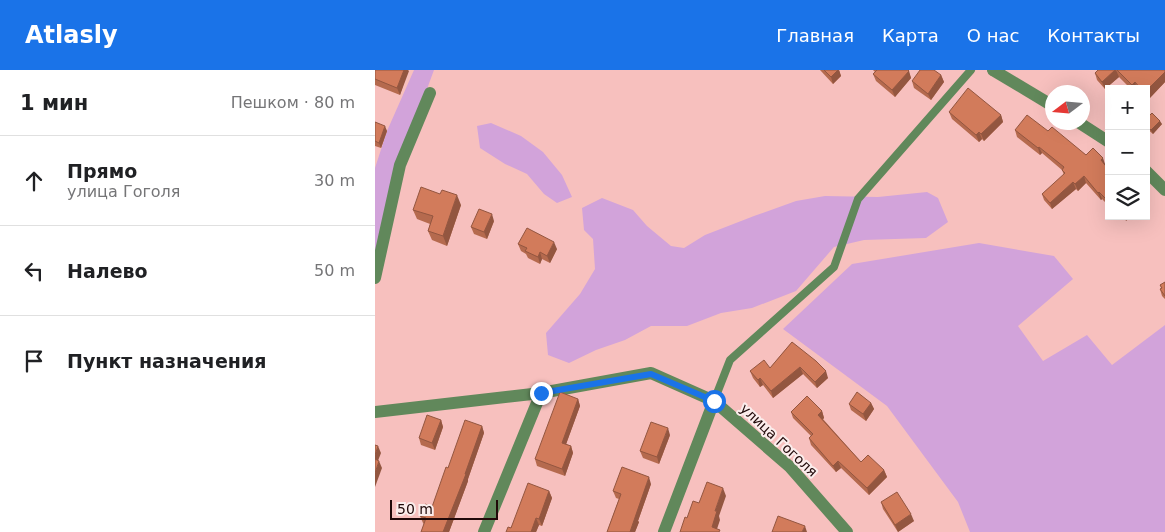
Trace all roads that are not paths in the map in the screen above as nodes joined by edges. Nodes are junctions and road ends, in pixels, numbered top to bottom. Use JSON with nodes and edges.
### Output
{"nodes":[{"id":1,"x":971,"y":70,"type":"edge"},
{"id":2,"x":993,"y":70,"type":"edge"},
{"id":3,"x":430,"y":93,"type":"dead end"},
{"id":4,"x":1045,"y":101,"type":"edge"},
{"id":5,"x":1090,"y":130,"type":"edge"},
{"id":6,"x":1105,"y":139,"type":"edge"},
{"id":7,"x":1150,"y":175,"type":"edge"},
{"id":8,"x":1165,"y":190,"type":"edge"},
{"id":9,"x":375,"y":278,"type":"edge"},
{"id":10,"x":541,"y":393,"type":"junction"},
{"id":11,"x":714,"y":401,"type":"junction"},
{"id":12,"x":375,"y":412,"type":"edge"},
{"id":13,"x":484,"y":532,"type":"edge"},
{"id":14,"x":664,"y":532,"type":"edge"},
{"id":15,"x":847,"y":532,"type":"edge"}],
"edges":[{"from":1,"to":11,"type":"lane"},
{"from":2,"to":4,"type":"street"},
{"from":3,"to":9,"type":"street"},
{"from":5,"to":6,"type":"street"},
{"from":7,"to":8,"type":"street"},
{"from":10,"to":11,"type":"street","name":"улица Гоголя"},
{"from":10,"to":12,"type":"street"},
{"from":10,"to":13,"type":"street"},
{"from":11,"to":14,"type":"street"},
{"from":11,"to":15,"type":"street","name":"улица Гоголя"}]}
